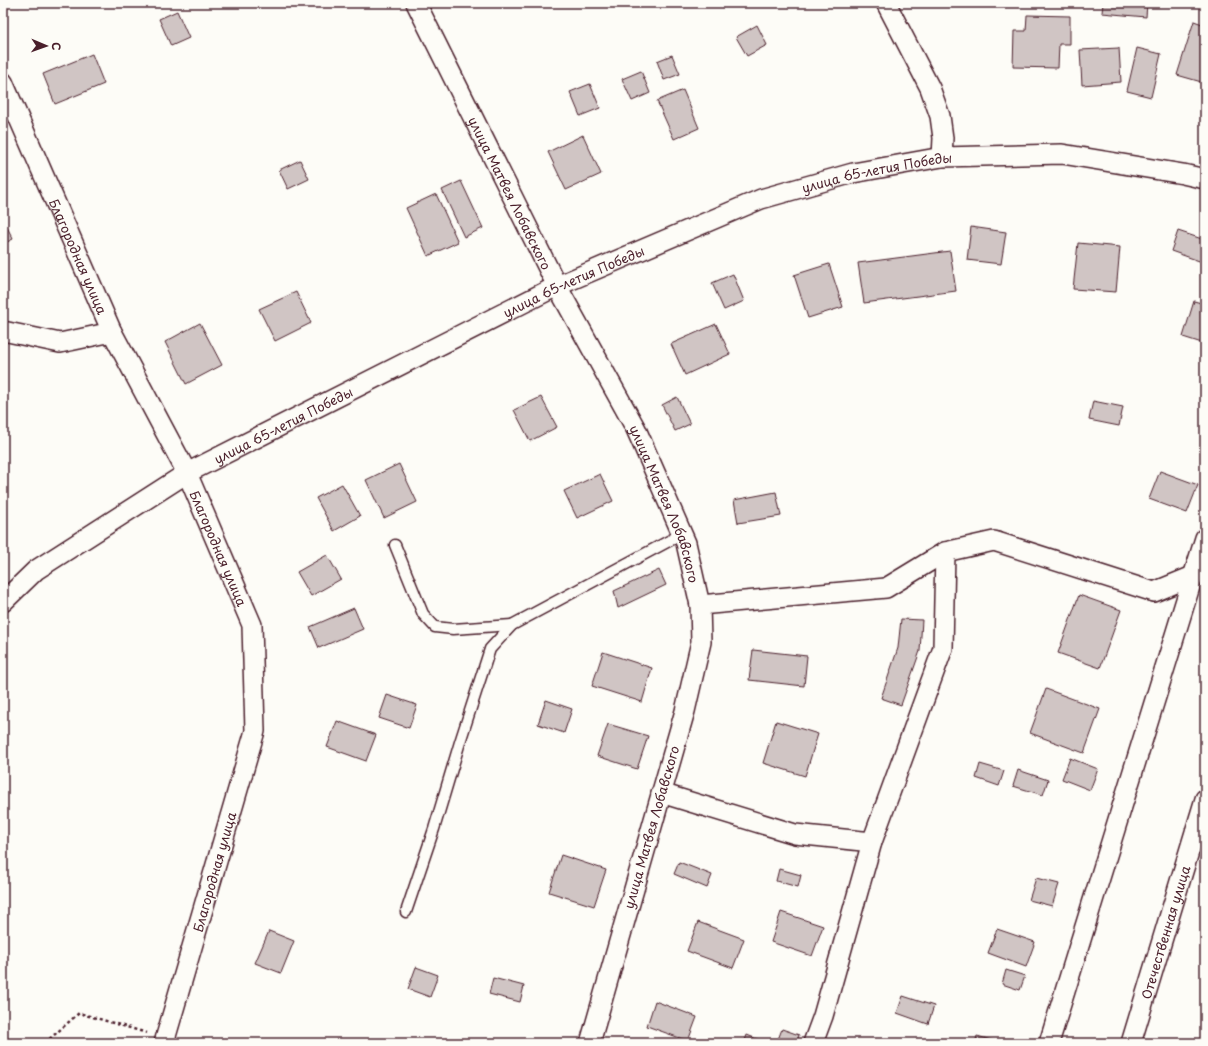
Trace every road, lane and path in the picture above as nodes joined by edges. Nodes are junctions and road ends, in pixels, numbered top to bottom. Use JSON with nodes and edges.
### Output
{"nodes":[{"id":1,"x":416,"y":3,"type":"edge"},
{"id":2,"x":886,"y":3,"type":"edge"},
{"id":3,"x":3,"y":82,"type":"edge"},
{"id":4,"x":942,"y":157,"type":"junction"},
{"id":5,"x":1205,"y":179,"type":"edge"},
{"id":6,"x":557,"y":286,"type":"junction"},
{"id":7,"x":3,"y":331,"type":"edge"},
{"id":8,"x":112,"y":332,"type":"junction"},
{"id":9,"x":187,"y":473,"type":"junction"},
{"id":10,"x":682,"y":534,"type":"junction"},
{"id":11,"x":1205,"y":538,"type":"edge"},
{"id":12,"x":394,"y":545,"type":"dead end"},
{"id":13,"x":945,"y":552,"type":"junction"},
{"id":14,"x":1193,"y":576,"type":"junction"},
{"id":15,"x":3,"y":602,"type":"edge"},
{"id":16,"x":700,"y":606,"type":"junction"},
{"id":17,"x":512,"y":625,"type":"junction"},
{"id":18,"x":661,"y":793,"type":"junction"},
{"id":19,"x":1205,"y":798,"type":"edge"},
{"id":20,"x":872,"y":842,"type":"junction"},
{"id":21,"x":406,"y":912,"type":"dead end"},
{"id":22,"x":170,"y":1042,"type":"edge"},
{"id":23,"x":45,"y":1043,"type":"edge"},
{"id":24,"x":590,"y":1043,"type":"edge"},
{"id":25,"x":813,"y":1043,"type":"edge"},
{"id":26,"x":1049,"y":1043,"type":"edge"},
{"id":27,"x":1131,"y":1043,"type":"edge"}],
"edges":[{"from":1,"to":6,"type":"street","name":"улица Матвея Лобавского"},
{"from":2,"to":4,"type":"street"},
{"from":3,"to":8,"type":"street","name":"Благородная улица"},
{"from":4,"to":5,"type":"street","name":"улица 65-летия Победы"},
{"from":4,"to":6,"type":"street","name":"улица 65-летия Победы"},
{"from":6,"to":9,"type":"street","name":"улица 65-летия Победы"},
{"from":6,"to":10,"type":"street","name":"улица Матвея Лобавского"},
{"from":7,"to":8,"type":"street"},
{"from":8,"to":9,"type":"street","name":"Благородная улица"},
{"from":9,"to":15,"type":"street","name":"улица 65-летия Победы"},
{"from":9,"to":22,"type":"street","name":"Благородная улица"},
{"from":10,"to":16,"type":"street","name":"улица Матвея Лобавского"},
{"from":10,"to":17,"type":"lane"},
{"from":11,"to":14,"type":"street"},
{"from":12,"to":17,"type":"lane"},
{"from":13,"to":14,"type":"street"},
{"from":13,"to":16,"type":"street"},
{"from":13,"to":20,"type":"street"},
{"from":14,"to":26,"type":"street"},
{"from":16,"to":18,"type":"street","name":"улица Матвея Лобавского"},
{"from":17,"to":21,"type":"lane"},
{"from":18,"to":20,"type":"street"},
{"from":18,"to":24,"type":"street","name":"улица Матвея Лобавского"},
{"from":19,"to":27,"type":"street","name":"Отечественная улица"},
{"from":20,"to":25,"type":"street"},
{"from":22,"to":23,"type":"path"}]}
